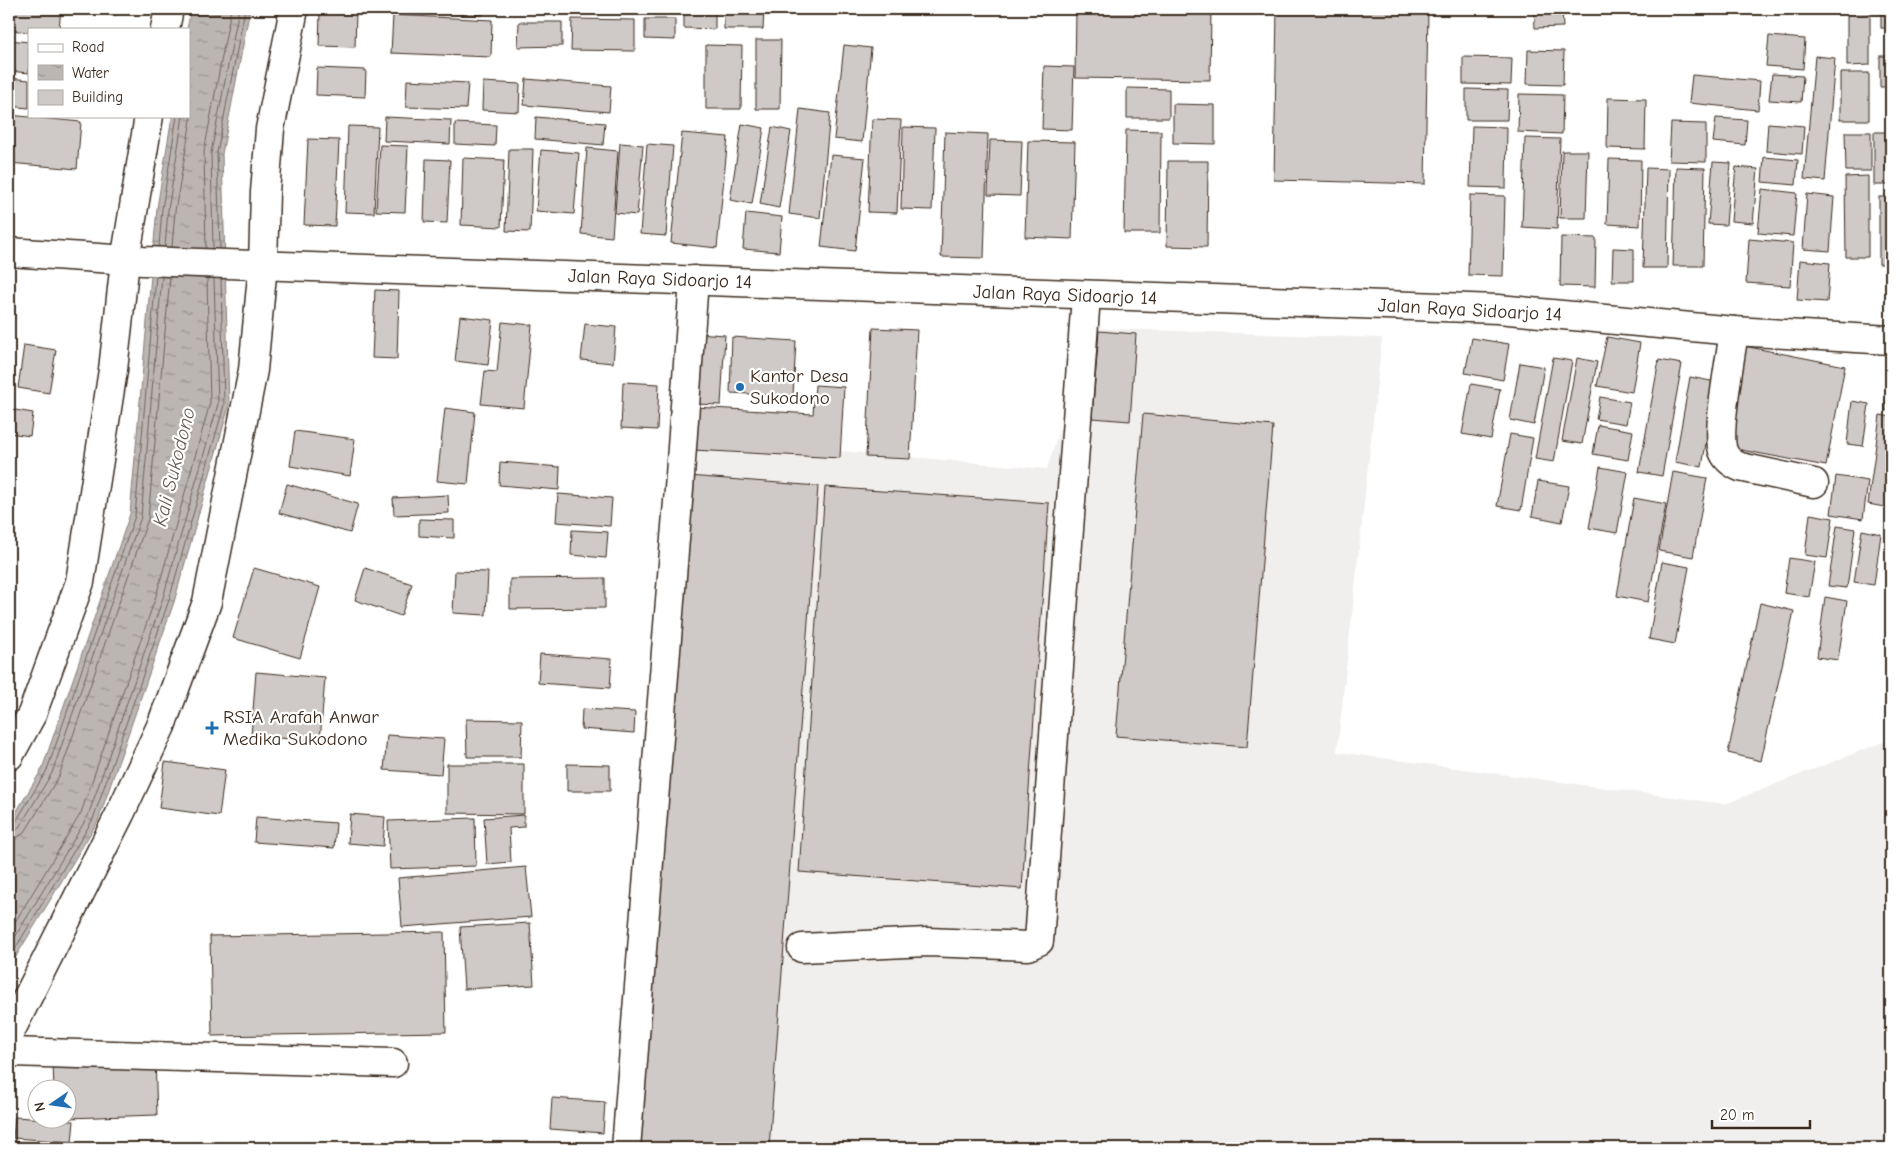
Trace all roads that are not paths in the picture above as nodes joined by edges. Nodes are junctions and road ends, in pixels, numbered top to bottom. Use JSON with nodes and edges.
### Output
{"nodes":[{"id":1,"x":169,"y":9,"type":"edge"},
{"id":2,"x":294,"y":9,"type":"edge"},
{"id":3,"x":165,"y":28,"type":"edge"},
{"id":4,"x":149,"y":118,"type":"edge"},
{"id":5,"x":9,"y":252,"type":"edge"},
{"id":6,"x":134,"y":261,"type":"junction"},
{"id":7,"x":250,"y":265,"type":"junction"},
{"id":8,"x":694,"y":280,"type":"junction"},
{"id":9,"x":1086,"y":296,"type":"junction"},
{"id":10,"x":1734,"y":331,"type":"junction"},
{"id":11,"x":1891,"y":340,"type":"edge"},
{"id":12,"x":1814,"y":483,"type":"dead end"},
{"id":13,"x":9,"y":756,"type":"edge"},
{"id":14,"x":802,"y":948,"type":"dead end"},
{"id":15,"x":9,"y":1034,"type":"edge"},
{"id":16,"x":9,"y":1052,"type":"edge"},
{"id":17,"x":393,"y":1063,"type":"dead end"},
{"id":18,"x":626,"y":1148,"type":"edge"}],
"edges":[{"from":1,"to":3,"type":"street"},
{"from":2,"to":7,"type":"street"},
{"from":4,"to":6,"type":"street"},
{"from":5,"to":6,"type":"street","name":"Jalan Raya Sidoarjo 14"},
{"from":6,"to":7,"type":"street","name":"Jalan Raya Sidoarjo 14"},
{"from":6,"to":13,"type":"street"},
{"from":7,"to":8,"type":"street","name":"Jalan Raya Sidoarjo 14"},
{"from":7,"to":15,"type":"street"},
{"from":8,"to":9,"type":"street","name":"Jalan Raya Sidoarjo 14"},
{"from":8,"to":18,"type":"street"},
{"from":9,"to":10,"type":"street","name":"Jalan Raya Sidoarjo 14"},
{"from":9,"to":14,"type":"street"},
{"from":10,"to":11,"type":"street","name":"Jalan Raya Sidoarjo 14"},
{"from":10,"to":12,"type":"street"},
{"from":16,"to":17,"type":"street"}]}
